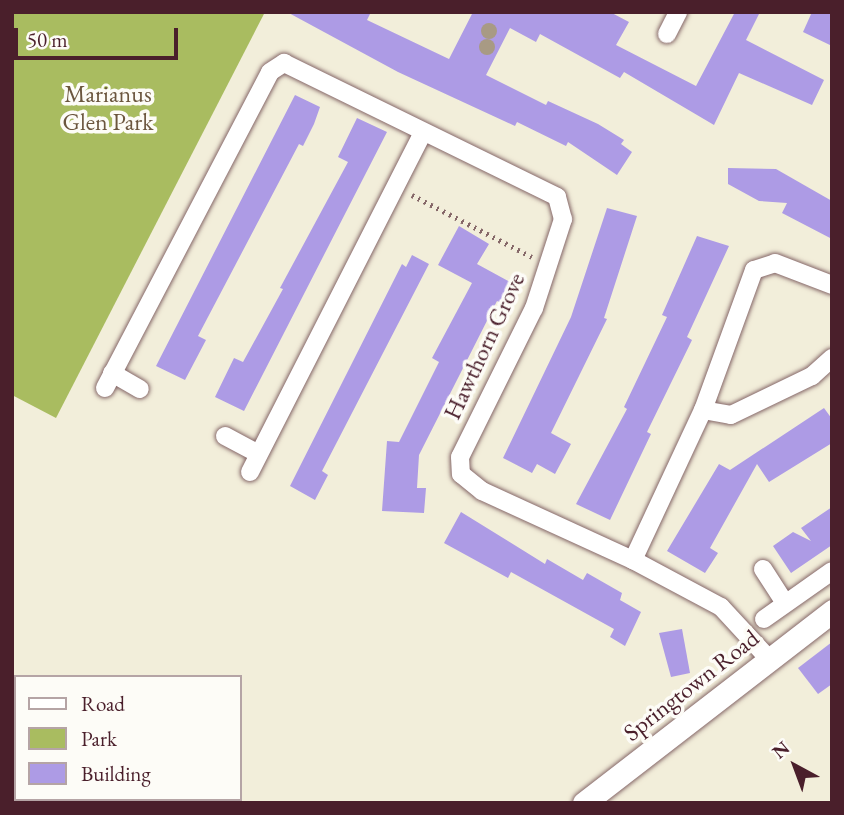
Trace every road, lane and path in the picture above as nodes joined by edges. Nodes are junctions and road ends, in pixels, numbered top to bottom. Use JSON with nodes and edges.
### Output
{"nodes":[{"id":1,"x":678,"y":12,"type":"edge"},
{"id":2,"x":667,"y":34,"type":"dead end"},
{"id":3,"x":423,"y":133,"type":"junction"},
{"id":4,"x":395,"y":187,"type":"junction"},
{"id":5,"x":548,"y":265,"type":"junction"},
{"id":6,"x":832,"y":285,"type":"edge"},
{"id":7,"x":832,"y":358,"type":"edge"},
{"id":8,"x":140,"y":389,"type":"dead end"},
{"id":9,"x":703,"y":410,"type":"junction"},
{"id":10,"x":225,"y":436,"type":"dead end"},
{"id":11,"x":259,"y":453,"type":"junction"},
{"id":12,"x":250,"y":472,"type":"dead end"},
{"id":13,"x":633,"y":560,"type":"junction"},
{"id":14,"x":763,"y":569,"type":"dead end"},
{"id":15,"x":832,"y":570,"type":"edge"},
{"id":16,"x":785,"y":603,"type":"junction"},
{"id":17,"x":832,"y":611,"type":"edge"},
{"id":18,"x":765,"y":619,"type":"dead end"},
{"id":19,"x":769,"y":659,"type":"junction"},
{"id":20,"x":584,"y":803,"type":"edge"}],
"edges":[{"from":1,"to":2,"type":"street"},
{"from":3,"to":4,"type":"street"},
{"from":3,"to":5,"type":"street","name":"Hawthorn Grove"},
{"from":3,"to":8,"type":"street","name":"Hawthorn Grove"},
{"from":4,"to":5,"type":"path"},
{"from":4,"to":11,"type":"street"},
{"from":5,"to":13,"type":"street","name":"Hawthorn Grove"},
{"from":6,"to":9,"type":"street"},
{"from":7,"to":9,"type":"street"},
{"from":9,"to":13,"type":"street"},
{"from":10,"to":11,"type":"street"},
{"from":11,"to":12,"type":"street"},
{"from":13,"to":19,"type":"street","name":"Hawthorn Grove"},
{"from":14,"to":16,"type":"street"},
{"from":15,"to":16,"type":"street","name":"Springtown Road"},
{"from":16,"to":18,"type":"street","name":"Springtown Road"},
{"from":17,"to":19,"type":"street","name":"Springtown Road"},
{"from":19,"to":20,"type":"street","name":"Springtown Road"}]}
